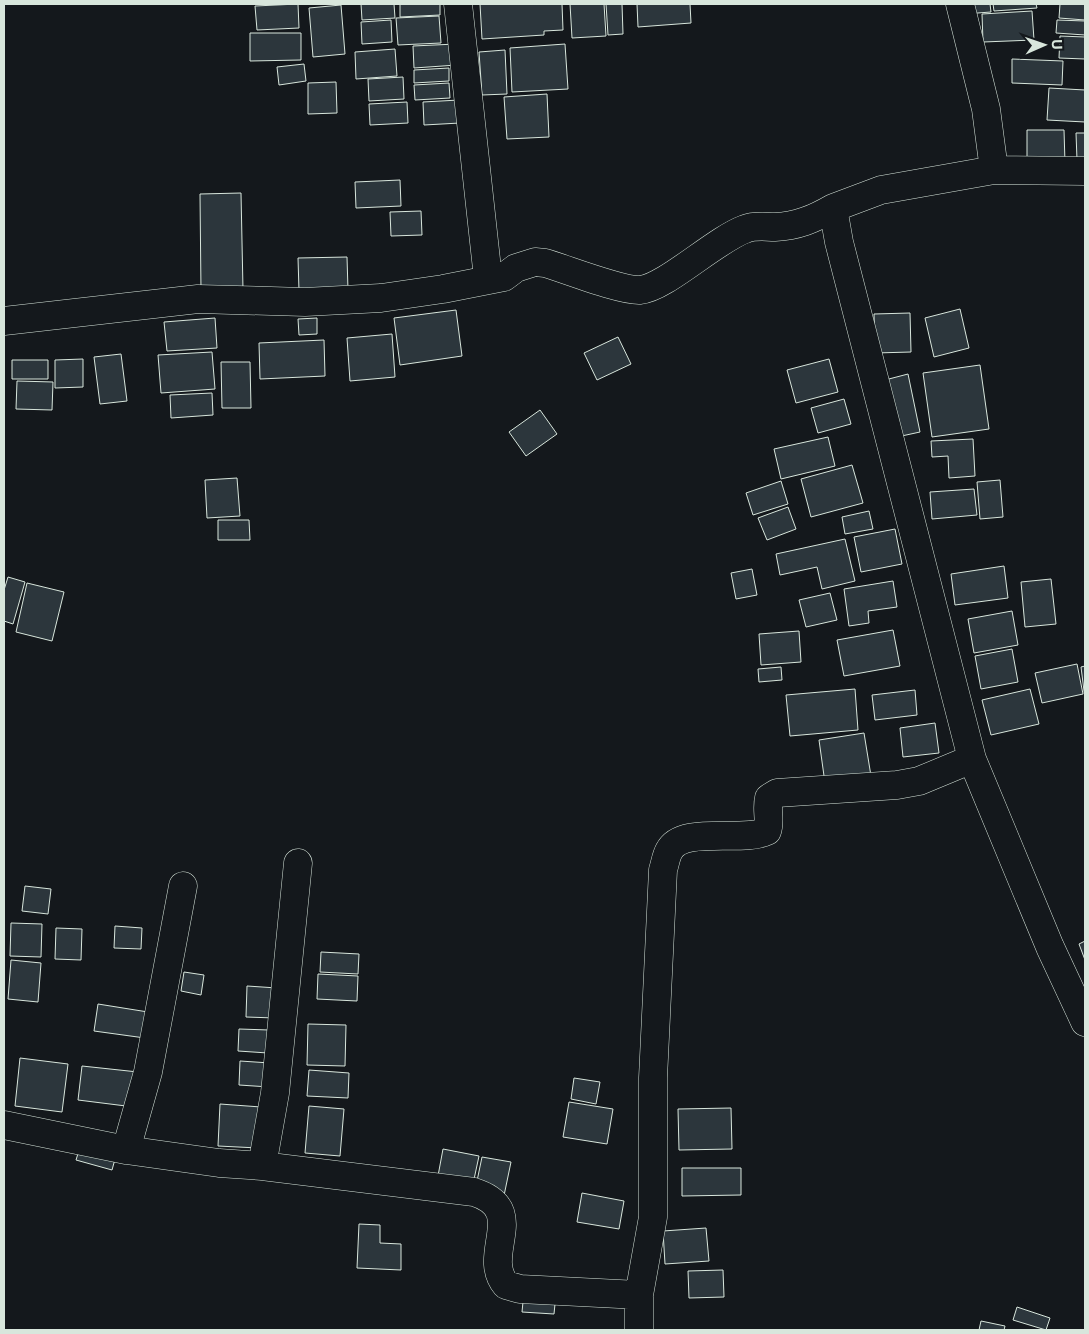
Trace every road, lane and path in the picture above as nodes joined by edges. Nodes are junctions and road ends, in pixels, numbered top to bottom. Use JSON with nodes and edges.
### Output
{"nodes":[{"id":1,"x":458,"y":4,"type":"edge"},
{"id":2,"x":960,"y":4,"type":"edge"},
{"id":3,"x":994,"y":170,"type":"junction"},
{"id":4,"x":1085,"y":171,"type":"edge"},
{"id":5,"x":833,"y":208,"type":"junction"},
{"id":6,"x":488,"y":278,"type":"junction"},
{"id":7,"x":4,"y":321,"type":"edge"},
{"id":8,"x":972,"y":759,"type":"junction"},
{"id":9,"x":298,"y":863,"type":"dead end"},
{"id":10,"x":183,"y":886,"type":"dead end"},
{"id":11,"x":1085,"y":1022,"type":"edge"},
{"id":12,"x":4,"y":1125,"type":"edge"},
{"id":13,"x":126,"y":1150,"type":"junction"},
{"id":14,"x":262,"y":1166,"type":"junction"},
{"id":15,"x":639,"y":1295,"type":"junction"},
{"id":16,"x":639,"y":1330,"type":"edge"}],
"edges":[{"from":1,"to":6,"type":"street"},
{"from":2,"to":3,"type":"street"},
{"from":3,"to":4,"type":"street"},
{"from":3,"to":5,"type":"street"},
{"from":5,"to":6,"type":"street"},
{"from":5,"to":8,"type":"street"},
{"from":6,"to":7,"type":"street"},
{"from":8,"to":11,"type":"street"},
{"from":8,"to":15,"type":"street"},
{"from":9,"to":14,"type":"street"},
{"from":10,"to":13,"type":"street"},
{"from":12,"to":13,"type":"street"},
{"from":13,"to":14,"type":"street"},
{"from":14,"to":15,"type":"street"},
{"from":15,"to":16,"type":"street"}]}
